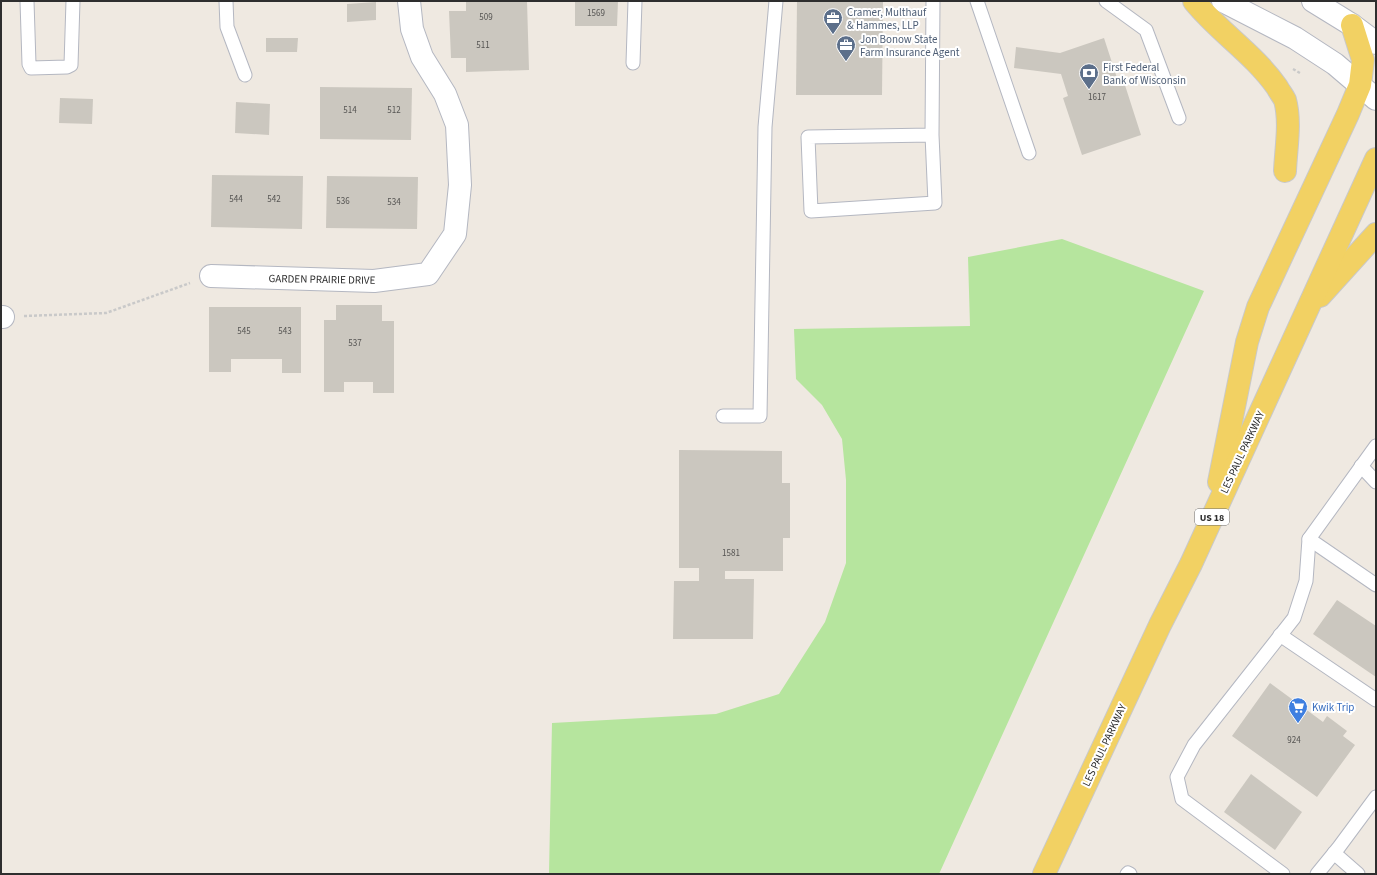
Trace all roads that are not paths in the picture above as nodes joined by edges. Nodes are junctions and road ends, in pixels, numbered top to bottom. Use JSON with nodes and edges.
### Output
{"nodes":[{"id":1,"x":27,"y":1,"type":"edge"},
{"id":2,"x":73,"y":1,"type":"edge"},
{"id":3,"x":226,"y":1,"type":"edge"},
{"id":4,"x":409,"y":1,"type":"edge"},
{"id":5,"x":635,"y":1,"type":"edge"},
{"id":6,"x":776,"y":1,"type":"edge"},
{"id":7,"x":933,"y":1,"type":"edge"},
{"id":8,"x":977,"y":1,"type":"edge"},
{"id":9,"x":1106,"y":1,"type":"edge"},
{"id":10,"x":1194,"y":1,"type":"edge"},
{"id":11,"x":1223,"y":1,"type":"edge"},
{"id":12,"x":1313,"y":1,"type":"edge"},
{"id":13,"x":1352,"y":25,"type":"junction"},
{"id":14,"x":1376,"y":43,"type":"edge"},
{"id":15,"x":633,"y":64,"type":"dead end"},
{"id":16,"x":245,"y":75,"type":"dead end"},
{"id":17,"x":1368,"y":92,"type":"edge"},
{"id":18,"x":1179,"y":118,"type":"dead end"},
{"id":19,"x":932,"y":135,"type":"junction"},
{"id":20,"x":1029,"y":153,"type":"dead end"},
{"id":21,"x":1376,"y":159,"type":"edge"},
{"id":22,"x":1285,"y":171,"type":"dead end"},
{"id":23,"x":1376,"y":234,"type":"edge"},
{"id":24,"x":211,"y":276,"type":"road end"},
{"id":25,"x":1307,"y":310,"type":"junction"},
{"id":26,"x":722,"y":416,"type":"dead end"},
{"id":27,"x":1376,"y":446,"type":"edge"},
{"id":28,"x":1361,"y":466,"type":"junction"},
{"id":29,"x":1376,"y":482,"type":"edge"},
{"id":30,"x":1212,"y":518,"type":"junction"},
{"id":31,"x":1309,"y":539,"type":"junction"},
{"id":32,"x":1376,"y":585,"type":"edge"},
{"id":33,"x":1280,"y":635,"type":"junction"},
{"id":34,"x":1376,"y":700,"type":"edge"},
{"id":35,"x":1376,"y":797,"type":"edge"},
{"id":36,"x":1334,"y":853,"type":"junction"},
{"id":37,"x":1044,"y":874,"type":"edge"},
{"id":38,"x":1127,"y":874,"type":"edge"},
{"id":39,"x":1130,"y":874,"type":"edge"},
{"id":40,"x":1283,"y":874,"type":"edge"},
{"id":41,"x":1317,"y":874,"type":"edge"},
{"id":42,"x":1358,"y":874,"type":"edge"}],
"edges":[{"from":1,"to":2,"type":"lane"},
{"from":3,"to":16,"type":"lane"},
{"from":4,"to":24,"type":"street","name":"GARDEN PRAIRIE DRIVE"},
{"from":5,"to":15,"type":"lane"},
{"from":6,"to":26,"type":"lane"},
{"from":7,"to":19,"type":"lane"},
{"from":8,"to":20,"type":"lane"},
{"from":9,"to":18,"type":"lane"},
{"from":10,"to":22,"type":"main road"},
{"from":11,"to":17,"type":"street"},
{"from":12,"to":13,"type":"street"},
{"from":13,"to":14,"type":"street"},
{"from":13,"to":17,"type":"main road"},
{"from":17,"to":30,"type":"main road"},
{"from":19,"to":19,"type":"lane"},
{"from":21,"to":25,"type":"main road","name":"LES PAUL PARKWAY","number":"US 18"},
{"from":23,"to":25,"type":"main road"},
{"from":25,"to":30,"type":"main road","name":"LES PAUL PARKWAY","number":"US 18"},
{"from":27,"to":28,"type":"lane"},
{"from":28,"to":29,"type":"lane"},
{"from":28,"to":31,"type":"lane"},
{"from":30,"to":37,"type":"main road","name":"LES PAUL PARKWAY","number":"US 18"},
{"from":31,"to":32,"type":"lane"},
{"from":31,"to":33,"type":"lane"},
{"from":33,"to":34,"type":"lane"},
{"from":33,"to":40,"type":"lane"},
{"from":35,"to":36,"type":"lane"},
{"from":36,"to":41,"type":"lane"},
{"from":36,"to":42,"type":"lane"},
{"from":38,"to":39,"type":"lane"}]}
